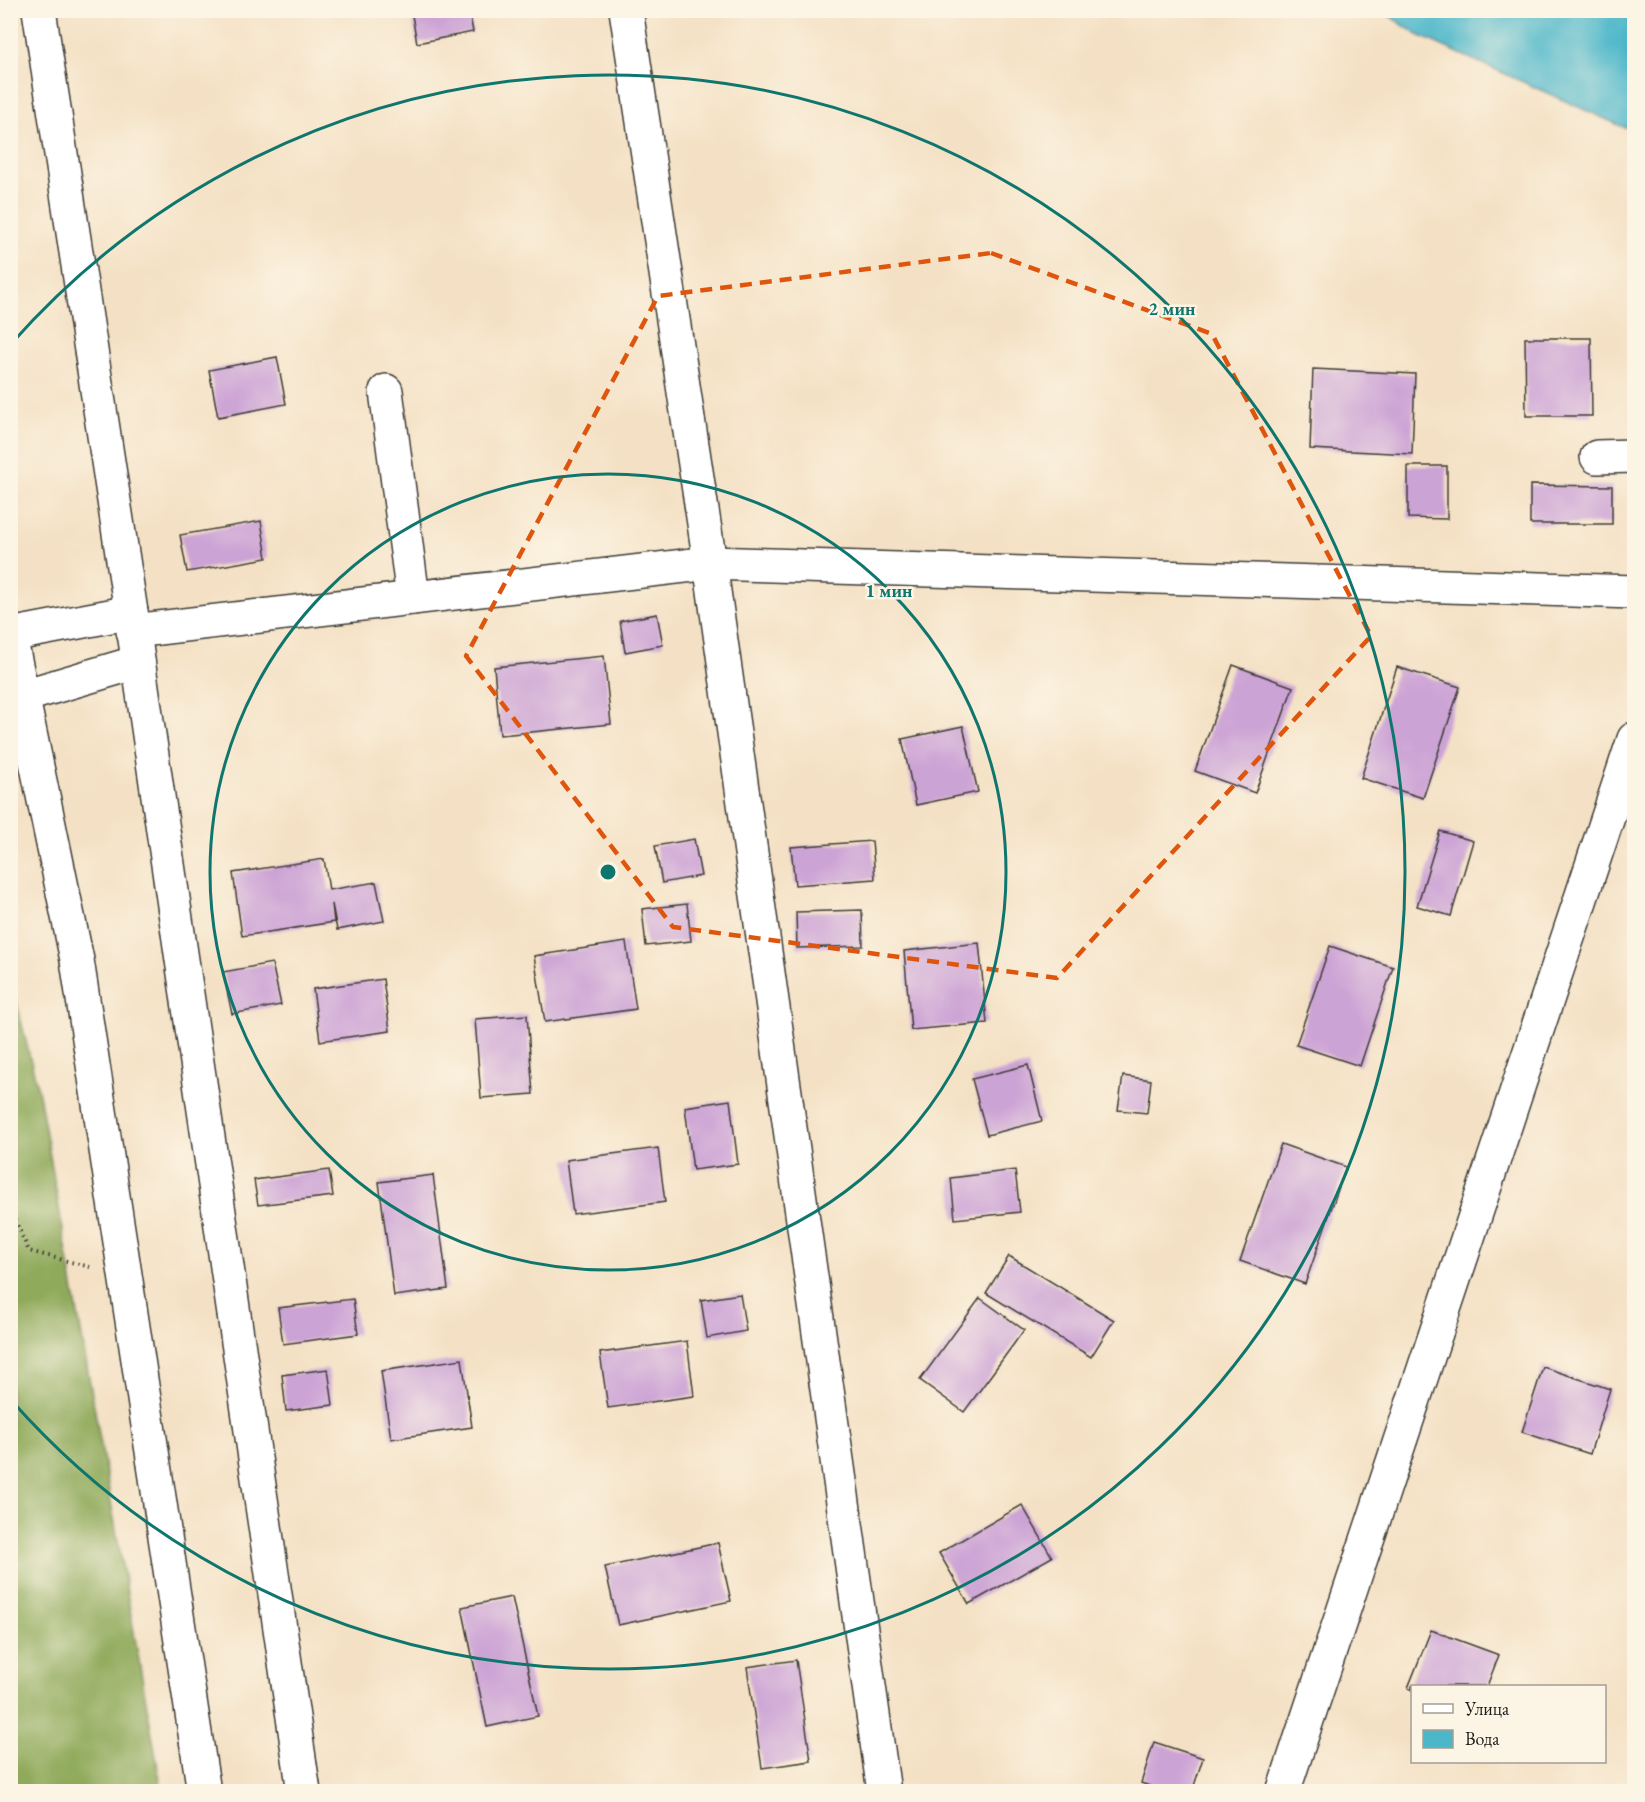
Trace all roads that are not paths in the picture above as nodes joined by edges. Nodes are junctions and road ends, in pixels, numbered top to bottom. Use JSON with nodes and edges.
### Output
{"nodes":[{"id":1,"x":39,"y":10,"type":"edge"},
{"id":2,"x":626,"y":10,"type":"edge"},
{"id":3,"x":386,"y":391,"type":"dead end"},
{"id":4,"x":1635,"y":456,"type":"edge"},
{"id":5,"x":1597,"y":457,"type":"dead end"},
{"id":6,"x":710,"y":563,"type":"junction"},
{"id":7,"x":1635,"y":592,"type":"edge"},
{"id":8,"x":413,"y":598,"type":"junction"},
{"id":9,"x":10,"y":635,"type":"edge"},
{"id":10,"x":134,"y":635,"type":"junction"},
{"id":11,"x":23,"y":696,"type":"junction"},
{"id":12,"x":1635,"y":739,"type":"edge"},
{"id":13,"x":204,"y":1791,"type":"edge"},
{"id":14,"x":304,"y":1791,"type":"edge"},
{"id":15,"x":884,"y":1791,"type":"edge"},
{"id":16,"x":1283,"y":1791,"type":"edge"}],
"edges":[{"from":1,"to":10,"type":"street"},
{"from":2,"to":6,"type":"street"},
{"from":3,"to":8,"type":"street"},
{"from":4,"to":5,"type":"street"},
{"from":6,"to":7,"type":"street"},
{"from":6,"to":8,"type":"street"},
{"from":6,"to":15,"type":"street"},
{"from":8,"to":10,"type":"street"},
{"from":9,"to":10,"type":"street"},
{"from":9,"to":11,"type":"street"},
{"from":10,"to":11,"type":"street"},
{"from":10,"to":14,"type":"street"},
{"from":11,"to":13,"type":"street"},
{"from":12,"to":16,"type":"street"}]}
